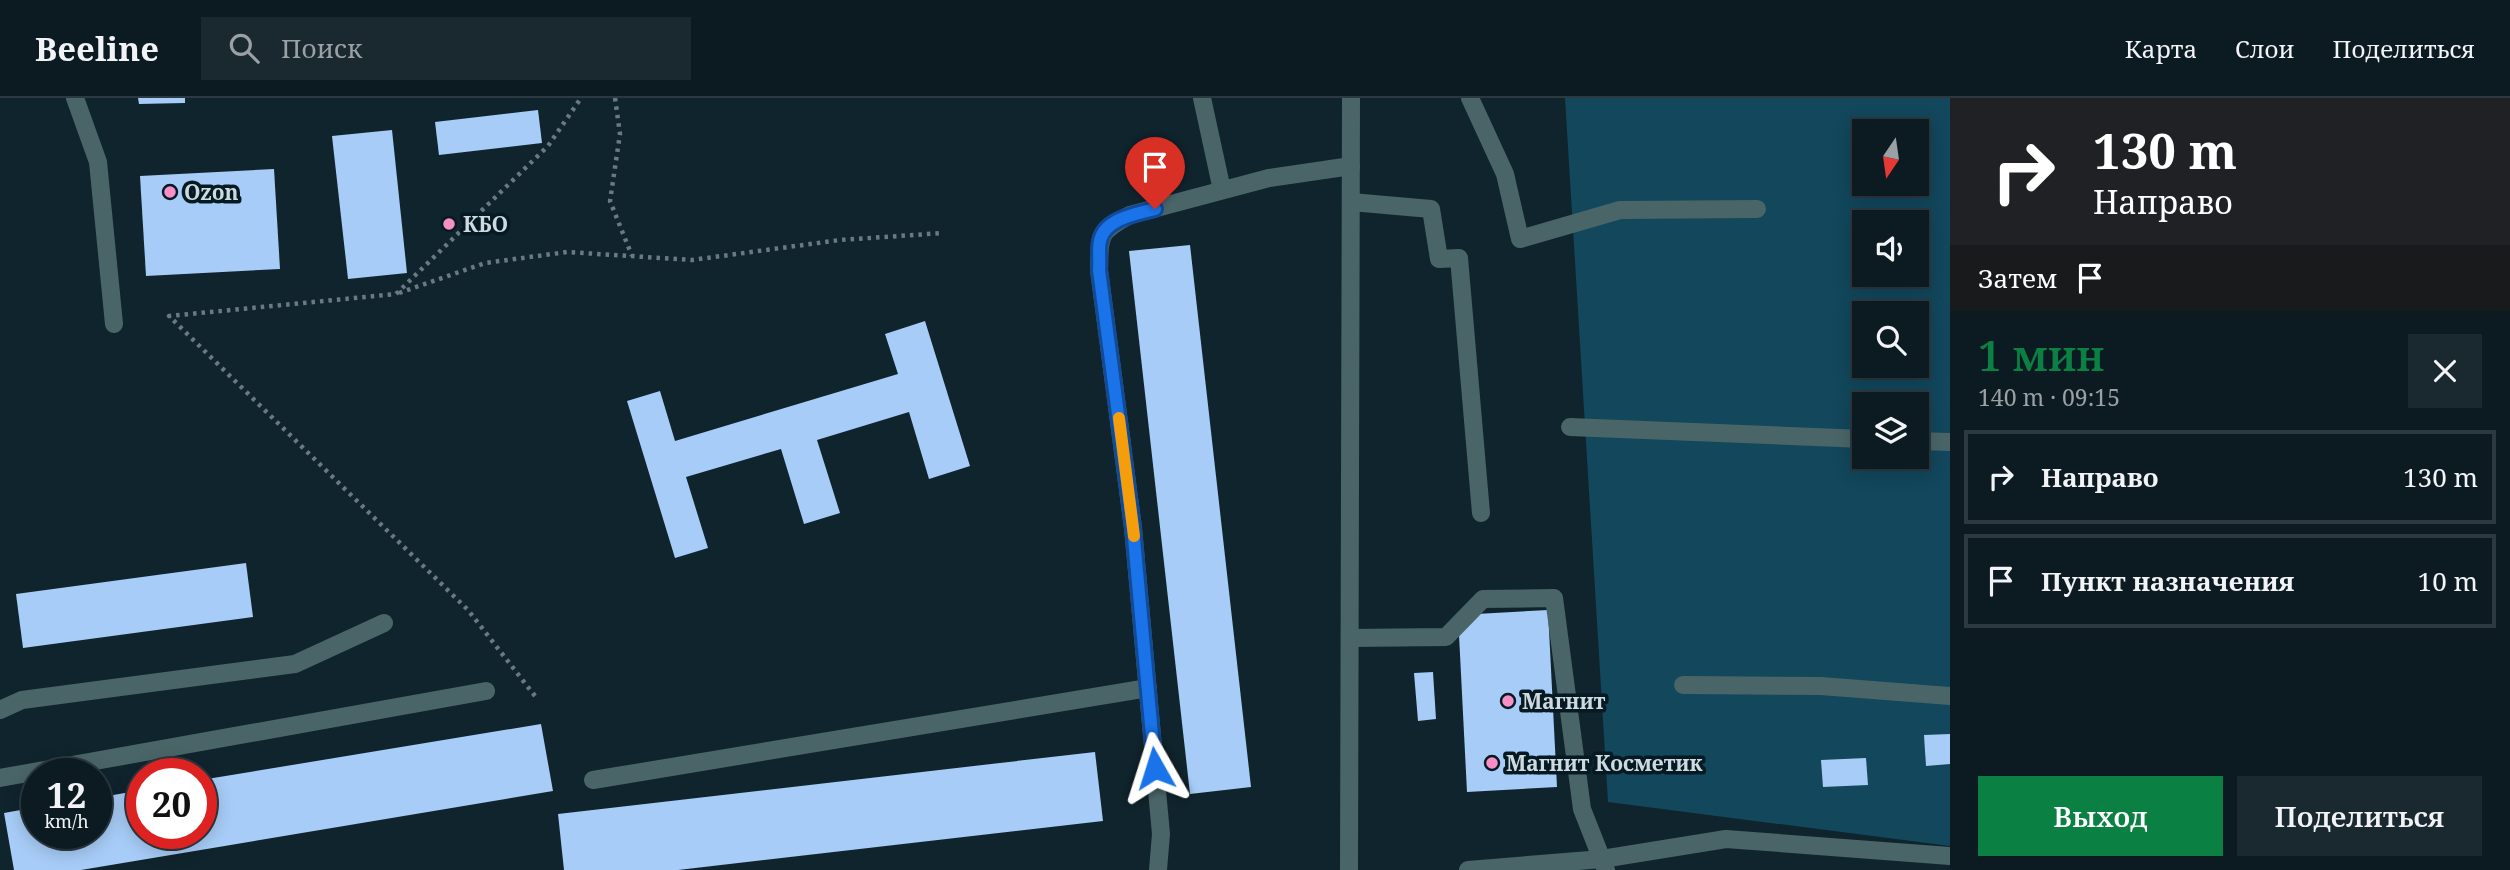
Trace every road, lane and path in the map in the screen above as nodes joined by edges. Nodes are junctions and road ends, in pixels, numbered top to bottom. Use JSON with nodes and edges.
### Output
{"nodes":[{"id":1,"x":75,"y":98,"type":"edge"},
{"id":2,"x":581,"y":98,"type":"edge"},
{"id":3,"x":615,"y":98,"type":"edge"},
{"id":4,"x":1202,"y":98,"type":"edge"},
{"id":5,"x":1351,"y":98,"type":"edge"},
{"id":6,"x":1470,"y":98,"type":"edge"},
{"id":7,"x":1351,"y":166,"type":"junction"},
{"id":8,"x":1222,"y":190,"type":"junction"},
{"id":9,"x":1351,"y":202,"type":"junction"},
{"id":10,"x":1757,"y":209,"type":"dead end"},
{"id":11,"x":943,"y":233,"type":"dead end"},
{"id":12,"x":632,"y":257,"type":"junction"},
{"id":13,"x":396,"y":294,"type":"junction"},
{"id":14,"x":114,"y":324,"type":"dead end"},
{"id":15,"x":1570,"y":427,"type":"dead end"},
{"id":16,"x":1852,"y":439,"type":"edge"},
{"id":17,"x":1929,"y":441,"type":"edge"},
{"id":18,"x":1950,"y":442,"type":"edge"},
{"id":19,"x":1481,"y":513,"type":"dead end"},
{"id":20,"x":384,"y":623,"type":"dead end"},
{"id":21,"x":1350,"y":638,"type":"junction"},
{"id":22,"x":1683,"y":685,"type":"dead end"},
{"id":23,"x":1148,"y":688,"type":"junction"},
{"id":24,"x":486,"y":691,"type":"dead end"},
{"id":25,"x":535,"y":696,"type":"dead end"},
{"id":26,"x":1950,"y":696,"type":"edge"},
{"id":27,"x":0,"y":710,"type":"edge"},
{"id":28,"x":0,"y":778,"type":"edge"},
{"id":29,"x":593,"y":780,"type":"dead end"},
{"id":30,"x":1950,"y":856,"type":"edge"},
{"id":31,"x":1604,"y":865,"type":"edge"},
{"id":32,"x":1158,"y":870,"type":"edge"},
{"id":33,"x":1349,"y":870,"type":"edge"},
{"id":34,"x":1468,"y":870,"type":"edge"}],
"edges":[{"from":1,"to":14,"type":"street"},
{"from":2,"to":13,"type":"path"},
{"from":3,"to":12,"type":"path"},
{"from":4,"to":8,"type":"street"},
{"from":5,"to":7,"type":"street"},
{"from":6,"to":10,"type":"street"},
{"from":7,"to":8,"type":"street"},
{"from":7,"to":9,"type":"street"},
{"from":8,"to":23,"type":"street"},
{"from":9,"to":19,"type":"street"},
{"from":9,"to":21,"type":"street"},
{"from":11,"to":12,"type":"path"},
{"from":12,"to":13,"type":"path"},
{"from":13,"to":25,"type":"path"},
{"from":15,"to":16,"type":"street"},
{"from":17,"to":18,"type":"street"},
{"from":20,"to":27,"type":"street"},
{"from":21,"to":31,"type":"street"},
{"from":21,"to":33,"type":"street"},
{"from":22,"to":26,"type":"street"},
{"from":23,"to":29,"type":"street"},
{"from":23,"to":32,"type":"street"},
{"from":24,"to":28,"type":"street"},
{"from":30,"to":31,"type":"street"},
{"from":31,"to":34,"type":"street"}]}
